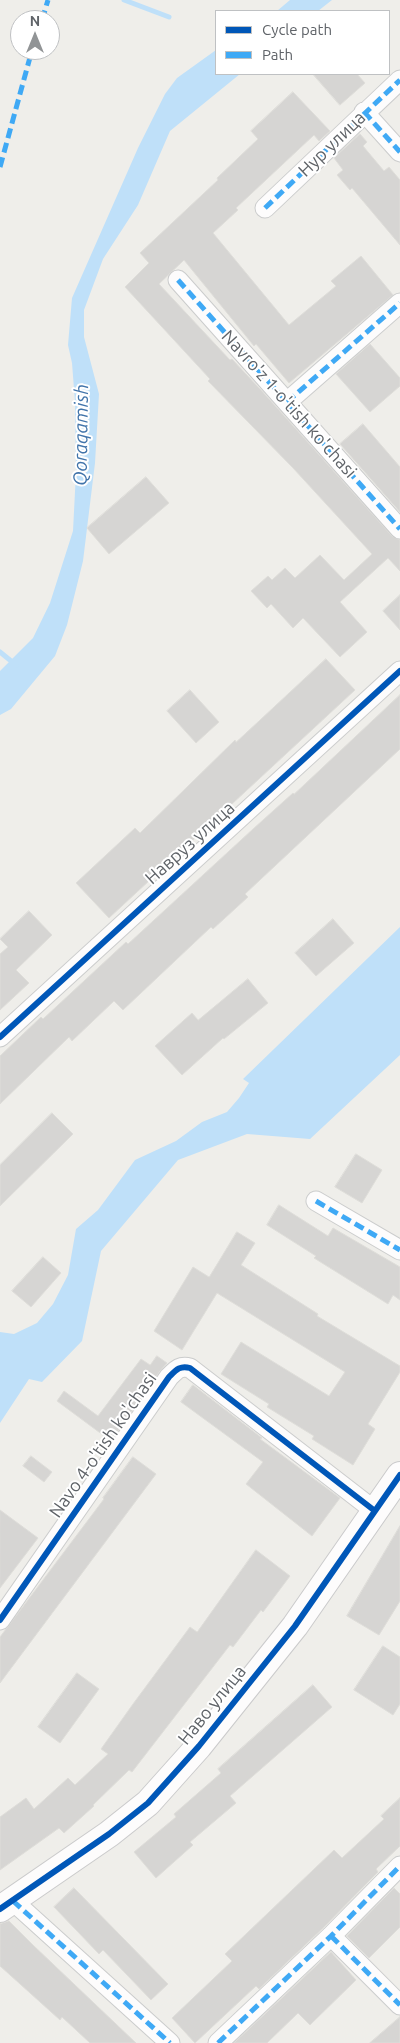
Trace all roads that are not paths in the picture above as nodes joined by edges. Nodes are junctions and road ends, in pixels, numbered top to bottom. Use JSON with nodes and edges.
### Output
{"nodes":[{"id":1,"x":400,"y":80,"type":"edge"},
{"id":2,"x":364,"y":112,"type":"junction"},
{"id":3,"x":400,"y":152,"type":"edge"},
{"id":4,"x":265,"y":208,"type":"dead end"},
{"id":5,"x":178,"y":280,"type":"dead end"},
{"id":6,"x":400,"y":302,"type":"edge"},
{"id":7,"x":287,"y":402,"type":"junction"},
{"id":8,"x":400,"y":529,"type":"edge"},
{"id":9,"x":400,"y":671,"type":"edge"},
{"id":10,"x":0,"y":1037,"type":"edge"},
{"id":11,"x":316,"y":1201,"type":"dead end"},
{"id":12,"x":400,"y":1250,"type":"edge"},
{"id":13,"x":400,"y":1475,"type":"edge"},
{"id":14,"x":375,"y":1511,"type":"junction"},
{"id":15,"x":0,"y":1620,"type":"edge"},
{"id":16,"x":400,"y":1866,"type":"edge"},
{"id":17,"x":6,"y":1905,"type":"edge"},
{"id":18,"x":331,"y":1936,"type":"junction"},
{"id":19,"x":400,"y":2005,"type":"edge"},
{"id":20,"x":170,"y":2043,"type":"edge"},
{"id":21,"x":218,"y":2043,"type":"edge"}],
"edges":[{"from":1,"to":2,"type":"street","name":"Нур улица"},
{"from":2,"to":3,"type":"street"},
{"from":2,"to":4,"type":"street","name":"Нур улица"},
{"from":5,"to":7,"type":"street","name":"Navro'z 1-o'tish ko'chasi"},
{"from":6,"to":7,"type":"street"},
{"from":7,"to":8,"type":"street","name":"Navro'z 1-o'tish ko'chasi"},
{"from":9,"to":10,"type":"street","name":"Навруз улица"},
{"from":11,"to":12,"type":"street"},
{"from":13,"to":14,"type":"street","name":"Наво улица"},
{"from":14,"to":15,"type":"street","name":"Navo 4-o'tish ko'chasi"},
{"from":14,"to":17,"type":"street","name":"Наво улица"},
{"from":16,"to":18,"type":"street"},
{"from":17,"to":20,"type":"street"},
{"from":18,"to":19,"type":"street"},
{"from":18,"to":21,"type":"street"}]}
